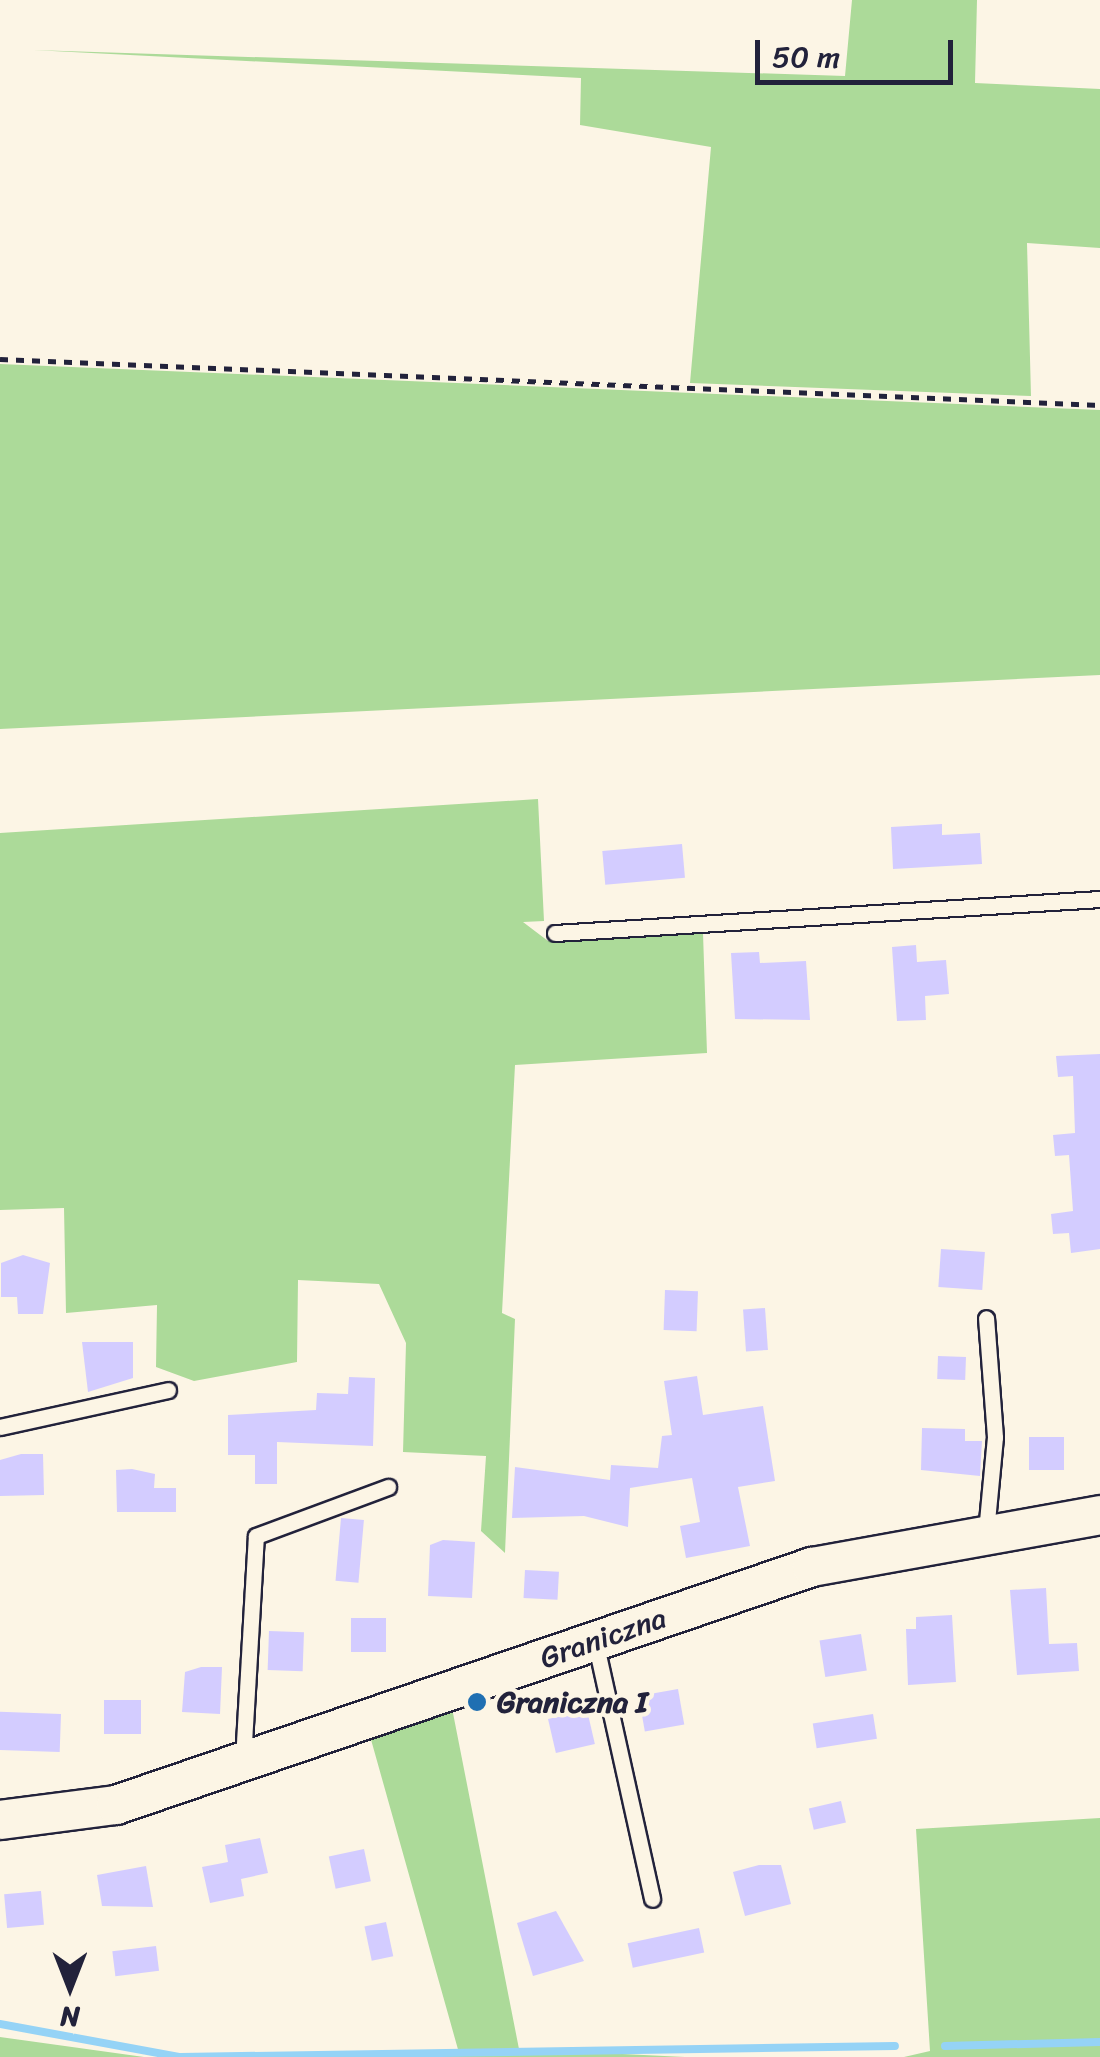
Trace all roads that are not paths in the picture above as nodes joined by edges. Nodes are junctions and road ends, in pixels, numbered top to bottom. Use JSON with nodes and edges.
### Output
{"nodes":[{"id":1,"x":1100,"y":899,"type":"edge"},
{"id":2,"x":554,"y":932,"type":"dead end"},
{"id":3,"x":986,"y":1318,"type":"dead end"},
{"id":4,"x":168,"y":1390,"type":"dead end"},
{"id":5,"x":0,"y":1428,"type":"edge"},
{"id":6,"x":388,"y":1487,"type":"dead end"},
{"id":7,"x":1100,"y":1515,"type":"edge"},
{"id":8,"x":986,"y":1532,"type":"junction"},
{"id":9,"x":595,"y":1641,"type":"junction"},
{"id":10,"x":242,"y":1762,"type":"junction"},
{"id":11,"x":0,"y":1820,"type":"edge"},
{"id":12,"x":652,"y":1899,"type":"dead end"}],
"edges":[{"from":1,"to":2,"type":"lane"},
{"from":3,"to":8,"type":"lane"},
{"from":4,"to":5,"type":"lane"},
{"from":6,"to":10,"type":"lane"},
{"from":7,"to":8,"type":"street","name":"Graniczna"},
{"from":8,"to":9,"type":"street","name":"Graniczna"},
{"from":9,"to":10,"type":"street","name":"Graniczna"},
{"from":9,"to":12,"type":"lane"},
{"from":10,"to":11,"type":"street","name":"Graniczna"}]}
